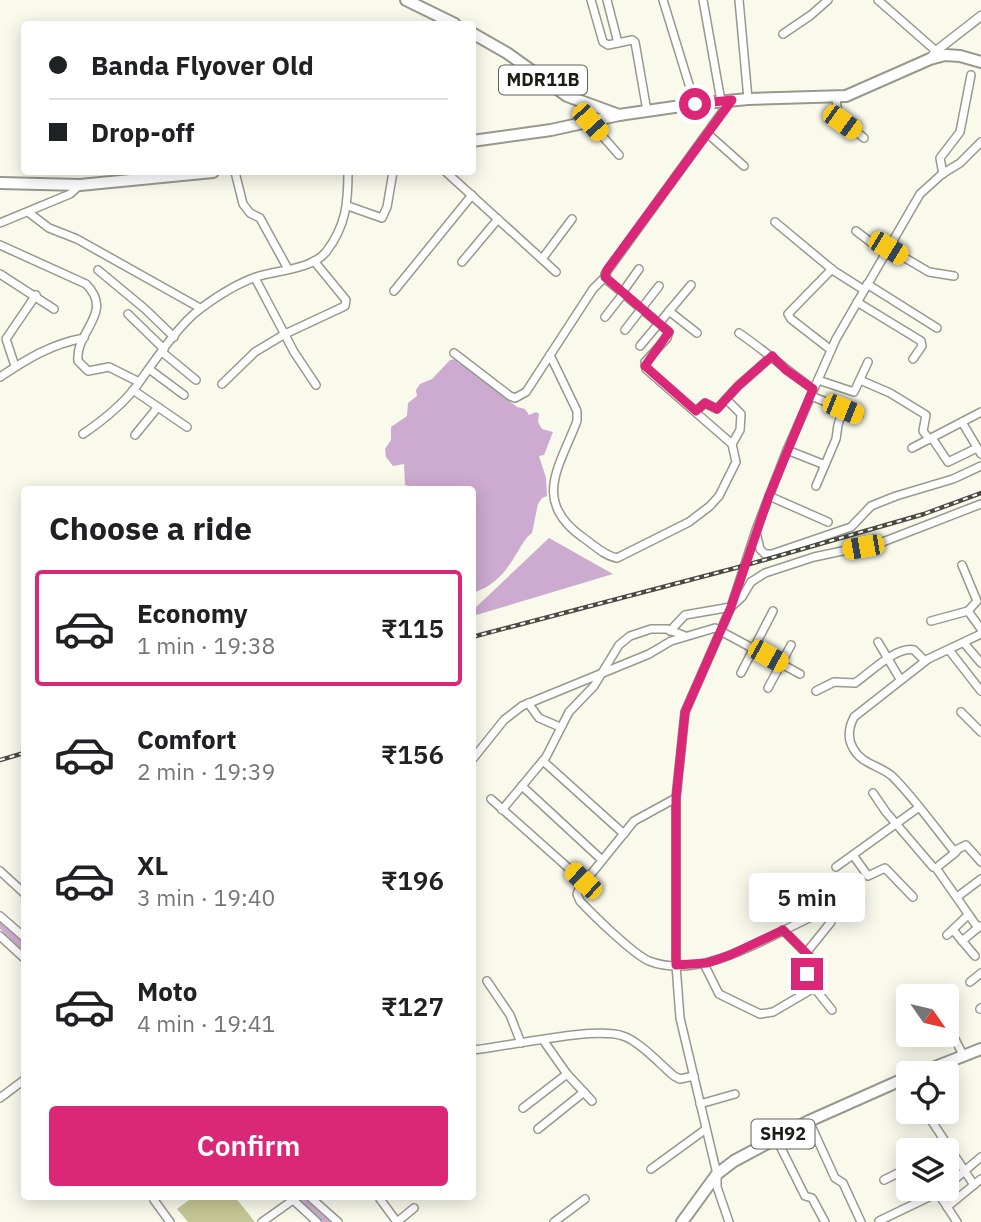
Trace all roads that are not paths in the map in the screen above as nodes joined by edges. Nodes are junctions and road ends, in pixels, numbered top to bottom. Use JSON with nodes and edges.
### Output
{"nodes":[{"id":1,"x":406,"y":0,"type":"edge"},
{"id":2,"x":591,"y":0,"type":"edge"},
{"id":3,"x":607,"y":0,"type":"edge"},
{"id":4,"x":663,"y":0,"type":"edge"},
{"id":5,"x":703,"y":0,"type":"edge"},
{"id":6,"x":739,"y":0,"type":"edge"},
{"id":7,"x":828,"y":0,"type":"edge"},
{"id":8,"x":878,"y":0,"type":"edge"},
{"id":9,"x":981,"y":16,"type":"edge"},
{"id":10,"x":448,"y":21,"type":"edge"},
{"id":11,"x":783,"y":34,"type":"dead end"},
{"id":12,"x":476,"y":35,"type":"edge"},
{"id":13,"x":618,"y":43,"type":"junction"},
{"id":14,"x":933,"y":55,"type":"junction"},
{"id":15,"x":981,"y":62,"type":"edge"},
{"id":16,"x":971,"y":75,"type":"dead end"},
{"id":17,"x":836,"y":97,"type":"junction"},
{"id":18,"x":748,"y":99,"type":"junction"},
{"id":19,"x":726,"y":100,"type":"junction"},
{"id":20,"x":695,"y":104,"type":"junction"},
{"id":21,"x":647,"y":111,"type":"junction"},
{"id":22,"x":619,"y":115,"type":"junction"},
{"id":23,"x":590,"y":122,"type":"junction"},
{"id":24,"x":708,"y":134,"type":"junction"},
{"id":25,"x":864,"y":138,"type":"dead end"},
{"id":26,"x":476,"y":140,"type":"edge"},
{"id":27,"x":981,"y":142,"type":"edge"},
{"id":28,"x":619,"y":155,"type":"dead end"},
{"id":29,"x":744,"y":166,"type":"dead end"},
{"id":30,"x":943,"y":174,"type":"junction"},
{"id":31,"x":182,"y":175,"type":"edge"},
{"id":32,"x":236,"y":175,"type":"edge"},
{"id":33,"x":348,"y":175,"type":"edge"},
{"id":34,"x":392,"y":175,"type":"edge"},
{"id":35,"x":449,"y":175,"type":"edge"},
{"id":36,"x":0,"y":183,"type":"edge"},
{"id":37,"x":80,"y":185,"type":"junction"},
{"id":38,"x":471,"y":194,"type":"junction"},
{"id":39,"x":348,"y":206,"type":"junction"},
{"id":40,"x":28,"y":212,"type":"junction"},
{"id":41,"x":498,"y":219,"type":"junction"},
{"id":42,"x":572,"y":219,"type":"dead end"},
{"id":43,"x":775,"y":222,"type":"dead end"},
{"id":44,"x":0,"y":223,"type":"edge"},
{"id":45,"x":856,"y":231,"type":"dead end"},
{"id":46,"x":0,"y":244,"type":"edge"},
{"id":47,"x":887,"y":251,"type":"junction"},
{"id":48,"x":541,"y":259,"type":"junction"},
{"id":49,"x":314,"y":261,"type":"junction"},
{"id":50,"x":462,"y":262,"type":"dead end"},
{"id":51,"x":288,"y":269,"type":"junction"},
{"id":52,"x":639,"y":269,"type":"dead end"},
{"id":53,"x":832,"y":269,"type":"junction"},
{"id":54,"x":98,"y":270,"type":"dead end"},
{"id":55,"x":556,"y":272,"type":"dead end"},
{"id":56,"x":954,"y":276,"type":"dead end"},
{"id":57,"x":605,"y":277,"type":"junction"},
{"id":58,"x":2,"y":278,"type":"edge"},
{"id":59,"x":254,"y":278,"type":"junction"},
{"id":60,"x":691,"y":285,"type":"dead end"},
{"id":61,"x":659,"y":286,"type":"dead end"},
{"id":62,"x":866,"y":287,"type":"junction"},
{"id":63,"x":394,"y":291,"type":"dead end"},
{"id":64,"x":622,"y":293,"type":"junction"},
{"id":65,"x":36,"y":296,"type":"junction"},
{"id":66,"x":857,"y":302,"type":"junction"},
{"id":67,"x":200,"y":308,"type":"junction"},
{"id":68,"x":54,"y":309,"type":"dead end"},
{"id":69,"x":641,"y":309,"type":"junction"},
{"id":70,"x":669,"y":311,"type":"junction"},
{"id":71,"x":128,"y":314,"type":"dead end"},
{"id":72,"x":605,"y":317,"type":"dead end"},
{"id":73,"x":659,"y":324,"type":"junction"},
{"id":74,"x":937,"y":328,"type":"dead end"},
{"id":75,"x":625,"y":330,"type":"dead end"},
{"id":76,"x":697,"y":333,"type":"dead end"},
{"id":77,"x":739,"y":333,"type":"dead end"},
{"id":78,"x":285,"y":334,"type":"junction"},
{"id":79,"x":174,"y":337,"type":"junction"},
{"id":80,"x":84,"y":338,"type":"junction"},
{"id":81,"x":3,"y":344,"type":"edge"},
{"id":82,"x":640,"y":346,"type":"dead end"},
{"id":83,"x":163,"y":350,"type":"junction"},
{"id":84,"x":831,"y":351,"type":"junction"},
{"id":85,"x":454,"y":353,"type":"dead end"},
{"id":86,"x":550,"y":355,"type":"junction"},
{"id":87,"x":772,"y":356,"type":"junction"},
{"id":88,"x":913,"y":359,"type":"dead end"},
{"id":89,"x":868,"y":362,"type":"dead end"},
{"id":90,"x":15,"y":366,"type":"junction"},
{"id":91,"x":149,"y":369,"type":"junction"},
{"id":92,"x":0,"y":377,"type":"edge"},
{"id":93,"x":196,"y":380,"type":"dead end"},
{"id":94,"x":818,"y":380,"type":"junction"},
{"id":95,"x":860,"y":380,"type":"junction"},
{"id":96,"x":139,"y":382,"type":"junction"},
{"id":97,"x":222,"y":384,"type":"dead end"},
{"id":98,"x":316,"y":385,"type":"dead end"},
{"id":99,"x":133,"y":390,"type":"junction"},
{"id":100,"x":812,"y":392,"type":"junction"},
{"id":101,"x":184,"y":396,"type":"dead end"},
{"id":102,"x":726,"y":399,"type":"junction"},
{"id":103,"x":158,"y":407,"type":"junction"},
{"id":104,"x":843,"y":409,"type":"junction"},
{"id":105,"x":696,"y":411,"type":"junction"},
{"id":106,"x":981,"y":412,"type":"edge"},
{"id":107,"x":859,"y":415,"type":"dead end"},
{"id":108,"x":962,"y":422,"type":"junction"},
{"id":109,"x":187,"y":427,"type":"dead end"},
{"id":110,"x":83,"y":434,"type":"dead end"},
{"id":111,"x":135,"y":435,"type":"dead end"},
{"id":112,"x":930,"y":439,"type":"junction"},
{"id":113,"x":732,"y":444,"type":"junction"},
{"id":114,"x":912,"y":448,"type":"dead end"},
{"id":115,"x":787,"y":450,"type":"junction"},
{"id":116,"x":979,"y":451,"type":"edge"},
{"id":117,"x":825,"y":465,"type":"junction"},
{"id":118,"x":981,"y":466,"type":"edge"},
{"id":119,"x":816,"y":486,"type":"dead end"},
{"id":120,"x":769,"y":496,"type":"junction"},
{"id":121,"x":981,"y":504,"type":"edge"},
{"id":122,"x":828,"y":522,"type":"dead end"},
{"id":123,"x":756,"y":530,"type":"junction"},
{"id":124,"x":962,"y":565,"type":"dead end"},
{"id":125,"x":731,"y":607,"type":"junction"},
{"id":126,"x":774,"y":611,"type":"dead end"},
{"id":127,"x":968,"y":611,"type":"junction"},
{"id":128,"x":931,"y":621,"type":"dead end"},
{"id":129,"x":720,"y":629,"type":"junction"},
{"id":130,"x":670,"y":631,"type":"junction"},
{"id":131,"x":981,"y":631,"type":"edge"},
{"id":132,"x":685,"y":636,"type":"junction"},
{"id":133,"x":878,"y":642,"type":"dead end"},
{"id":134,"x":964,"y":643,"type":"junction"},
{"id":135,"x":792,"y":645,"type":"dead end"},
{"id":136,"x":754,"y":648,"type":"junction"},
{"id":137,"x":949,"y":650,"type":"junction"},
{"id":138,"x":887,"y":660,"type":"junction"},
{"id":139,"x":925,"y":662,"type":"junction"},
{"id":140,"x":781,"y":663,"type":"junction"},
{"id":141,"x":981,"y":663,"type":"edge"},
{"id":142,"x":604,"y":671,"type":"junction"},
{"id":143,"x":741,"y":673,"type":"dead end"},
{"id":144,"x":800,"y":674,"type":"dead end"},
{"id":145,"x":900,"y":679,"type":"junction"},
{"id":146,"x":768,"y":688,"type":"dead end"},
{"id":147,"x":816,"y":691,"type":"dead end"},
{"id":148,"x":981,"y":691,"type":"edge"},
{"id":149,"x":528,"y":703,"type":"junction"},
{"id":150,"x":961,"y":712,"type":"dead end"},
{"id":151,"x":559,"y":727,"type":"junction"},
{"id":152,"x":981,"y":732,"type":"edge"},
{"id":153,"x":476,"y":755,"type":"edge"},
{"id":154,"x":543,"y":761,"type":"junction"},
{"id":155,"x":522,"y":786,"type":"junction"},
{"id":156,"x":873,"y":793,"type":"dead end"},
{"id":157,"x":676,"y":798,"type":"junction"},
{"id":158,"x":491,"y":799,"type":"dead end"},
{"id":159,"x":918,"y":808,"type":"junction"},
{"id":160,"x":502,"y":810,"type":"junction"},
{"id":161,"x":896,"y":824,"type":"junction"},
{"id":162,"x":624,"y":834,"type":"junction"},
{"id":163,"x":956,"y":852,"type":"junction"},
{"id":164,"x":853,"y":855,"type":"junction"},
{"id":165,"x":979,"y":857,"type":"edge"},
{"id":166,"x":602,"y":860,"type":"junction"},
{"id":167,"x":836,"y":867,"type":"dead end"},
{"id":168,"x":936,"y":868,"type":"junction"},
{"id":169,"x":0,"y":871,"type":"edge"},
{"id":170,"x":981,"y":879,"type":"edge"},
{"id":171,"x":583,"y":881,"type":"junction"},
{"id":172,"x":21,"y":890,"type":"edge"},
{"id":173,"x":914,"y":897,"type":"dead end"},
{"id":174,"x":957,"y":898,"type":"junction"},
{"id":175,"x":968,"y":915,"type":"junction"},
{"id":176,"x":0,"y":916,"type":"edge"},
{"id":177,"x":811,"y":916,"type":"dead end"},
{"id":178,"x":831,"y":922,"type":"dead end"},
{"id":179,"x":980,"y":926,"type":"edge"},
{"id":180,"x":783,"y":930,"type":"junction"},
{"id":181,"x":21,"y":934,"type":"edge"},
{"id":182,"x":0,"y":936,"type":"edge"},
{"id":183,"x":962,"y":941,"type":"junction"},
{"id":184,"x":806,"y":953,"type":"junction"},
{"id":185,"x":21,"y":955,"type":"edge"},
{"id":186,"x":975,"y":956,"type":"dead end"},
{"id":187,"x":704,"y":964,"type":"junction"},
{"id":188,"x":676,"y":965,"type":"junction"},
{"id":189,"x":981,"y":973,"type":"edge"},
{"id":190,"x":487,"y":981,"type":"dead end"},
{"id":191,"x":971,"y":982,"type":"dead end"},
{"id":192,"x":814,"y":988,"type":"junction"},
{"id":193,"x":832,"y":1010,"type":"dead end"},
{"id":194,"x":542,"y":1040,"type":"junction"},
{"id":195,"x":521,"y":1043,"type":"junction"},
{"id":196,"x":959,"y":1046,"type":"edge"},
{"id":197,"x":476,"y":1049,"type":"edge"},
{"id":198,"x":981,"y":1049,"type":"edge"},
{"id":199,"x":964,"y":1056,"type":"junction"},
{"id":200,"x":951,"y":1061,"type":"edge"},
{"id":201,"x":567,"y":1074,"type":"junction"},
{"id":202,"x":694,"y":1076,"type":"junction"},
{"id":203,"x":21,"y":1082,"type":"edge"},
{"id":204,"x":896,"y":1085,"type":"edge"},
{"id":205,"x":584,"y":1092,"type":"junction"},
{"id":206,"x":735,"y":1094,"type":"dead end"},
{"id":207,"x":0,"y":1098,"type":"edge"},
{"id":208,"x":592,"y":1101,"type":"dead end"},
{"id":209,"x":701,"y":1104,"type":"junction"},
{"id":210,"x":523,"y":1108,"type":"dead end"},
{"id":211,"x":809,"y":1121,"type":"junction"},
{"id":212,"x":538,"y":1129,"type":"dead end"},
{"id":213,"x":706,"y":1129,"type":"junction"},
{"id":214,"x":776,"y":1138,"type":"junction"},
{"id":215,"x":981,"y":1157,"type":"edge"},
{"id":216,"x":959,"y":1165,"type":"edge"},
{"id":217,"x":651,"y":1169,"type":"dead end"},
{"id":218,"x":964,"y":1171,"type":"junction"},
{"id":219,"x":717,"y":1174,"type":"junction"},
{"id":220,"x":896,"y":1174,"type":"edge"},
{"id":221,"x":959,"y":1175,"type":"edge"},
{"id":222,"x":884,"y":1180,"type":"dead end"},
{"id":223,"x":978,"y":1182,"type":"edge"},
{"id":224,"x":585,"y":1199,"type":"dead end"},
{"id":225,"x":154,"y":1200,"type":"dead end"},
{"id":226,"x":289,"y":1200,"type":"edge"},
{"id":227,"x":293,"y":1200,"type":"edge"},
{"id":228,"x":313,"y":1200,"type":"edge"},
{"id":229,"x":381,"y":1200,"type":"edge"},
{"id":230,"x":919,"y":1201,"type":"edge"},
{"id":231,"x":946,"y":1201,"type":"edge"},
{"id":232,"x":947,"y":1207,"type":"junction"},
{"id":233,"x":414,"y":1208,"type":"dead end"},
{"id":234,"x":879,"y":1221,"type":"edge"},
{"id":235,"x":170,"y":1222,"type":"edge"},
{"id":236,"x":262,"y":1222,"type":"edge"},
{"id":237,"x":317,"y":1222,"type":"edge"},
{"id":238,"x":338,"y":1222,"type":"edge"},
{"id":239,"x":397,"y":1222,"type":"edge"},
{"id":240,"x":554,"y":1222,"type":"edge"},
{"id":241,"x":682,"y":1222,"type":"edge"},
{"id":242,"x":729,"y":1222,"type":"edge"},
{"id":243,"x":825,"y":1222,"type":"edge"},
{"id":244,"x":861,"y":1222,"type":"edge"},
{"id":245,"x":957,"y":1222,"type":"edge"}],
"edges":[{"from":1,"to":10,"type":"main road"},
{"from":2,"to":13,"type":"street"},
{"from":3,"to":13,"type":"street"},
{"from":4,"to":20,"type":"street"},
{"from":5,"to":19,"type":"street"},
{"from":6,"to":18,"type":"street"},
{"from":7,"to":11,"type":"street"},
{"from":8,"to":14,"type":"street"},
{"from":9,"to":14,"type":"street"},
{"from":12,"to":22,"type":"main road","number":"MDR11B"},
{"from":13,"to":21,"type":"street"},
{"from":14,"to":15,"type":"main road"},
{"from":14,"to":17,"type":"main road"},
{"from":16,"to":30,"type":"street"},
{"from":17,"to":18,"type":"main road"},
{"from":17,"to":25,"type":"street"},
{"from":18,"to":19,"type":"main road"},
{"from":19,"to":20,"type":"main road"},
{"from":19,"to":24,"type":"street"},
{"from":20,"to":21,"type":"main road"},
{"from":21,"to":22,"type":"main road"},
{"from":22,"to":23,"type":"main road"},
{"from":23,"to":26,"type":"main road"},
{"from":23,"to":28,"type":"street"},
{"from":24,"to":29,"type":"street"},
{"from":24,"to":57,"type":"street"},
{"from":27,"to":30,"type":"street"},
{"from":30,"to":47,"type":"street"},
{"from":31,"to":37,"type":"main road"},
{"from":32,"to":51,"type":"street"},
{"from":33,"to":39,"type":"street"},
{"from":34,"to":39,"type":"street"},
{"from":35,"to":38,"type":"street"},
{"from":36,"to":37,"type":"main road"},
{"from":37,"to":40,"type":"street"},
{"from":38,"to":41,"type":"street"},
{"from":38,"to":63,"type":"street"},
{"from":39,"to":49,"type":"street"},
{"from":40,"to":44,"type":"street"},
{"from":40,"to":67,"type":"street"},
{"from":41,"to":48,"type":"street"},
{"from":41,"to":50,"type":"street"},
{"from":42,"to":48,"type":"street"},
{"from":43,"to":53,"type":"street"},
{"from":45,"to":47,"type":"street"},
{"from":46,"to":80,"type":"street"},
{"from":47,"to":56,"type":"street"},
{"from":47,"to":62,"type":"street"},
{"from":48,"to":55,"type":"street"},
{"from":49,"to":51,"type":"street"},
{"from":49,"to":78,"type":"street"},
{"from":51,"to":59,"type":"street"},
{"from":52,"to":64,"type":"street"},
{"from":53,"to":62,"type":"street"},
{"from":53,"to":84,"type":"street"},
{"from":54,"to":79,"type":"street"},
{"from":57,"to":64,"type":"street"},
{"from":57,"to":86,"type":"street"},
{"from":58,"to":65,"type":"street"},
{"from":59,"to":67,"type":"street"},
{"from":59,"to":78,"type":"street"},
{"from":60,"to":70,"type":"street"},
{"from":61,"to":69,"type":"street"},
{"from":62,"to":66,"type":"street"},
{"from":62,"to":74,"type":"street"},
{"from":64,"to":69,"type":"street"},
{"from":64,"to":72,"type":"street"},
{"from":65,"to":68,"type":"street"},
{"from":65,"to":81,"type":"street"},
{"from":66,"to":84,"type":"street"},
{"from":66,"to":88,"type":"street"},
{"from":67,"to":79,"type":"street"},
{"from":69,"to":73,"type":"street"},
{"from":69,"to":75,"type":"street"},
{"from":70,"to":73,"type":"street"},
{"from":70,"to":76,"type":"street"},
{"from":71,"to":83,"type":"street"},
{"from":73,"to":82,"type":"street"},
{"from":73,"to":105,"type":"street"},
{"from":77,"to":87,"type":"street"},
{"from":78,"to":97,"type":"street"},
{"from":78,"to":98,"type":"street"},
{"from":79,"to":83,"type":"street"},
{"from":80,"to":90,"type":"street"},
{"from":80,"to":96,"type":"street"},
{"from":81,"to":90,"type":"street"},
{"from":83,"to":91,"type":"street"},
{"from":83,"to":93,"type":"street"},
{"from":84,"to":94,"type":"street"},
{"from":85,"to":86,"type":"street"},
{"from":86,"to":113,"type":"street"},
{"from":87,"to":100,"type":"street"},
{"from":87,"to":102,"type":"street"},
{"from":89,"to":95,"type":"street"},
{"from":90,"to":92,"type":"street"},
{"from":91,"to":96,"type":"street"},
{"from":91,"to":101,"type":"street"},
{"from":94,"to":95,"type":"street"},
{"from":94,"to":100,"type":"street"},
{"from":95,"to":112,"type":"street"},
{"from":96,"to":99,"type":"street"},
{"from":99,"to":103,"type":"street"},
{"from":99,"to":110,"type":"street"},
{"from":100,"to":104,"type":"street"},
{"from":100,"to":115,"type":"street"},
{"from":102,"to":105,"type":"street"},
{"from":102,"to":113,"type":"street"},
{"from":103,"to":109,"type":"street"},
{"from":103,"to":111,"type":"street"},
{"from":104,"to":107,"type":"street"},
{"from":104,"to":117,"type":"street"},
{"from":105,"to":113,"type":"street"},
{"from":106,"to":108,"type":"street"},
{"from":108,"to":112,"type":"street"},
{"from":108,"to":116,"type":"street"},
{"from":112,"to":114,"type":"street"},
{"from":112,"to":116,"type":"street"},
{"from":115,"to":117,"type":"street"},
{"from":115,"to":120,"type":"street"},
{"from":117,"to":119,"type":"street"},
{"from":118,"to":123,"type":"street"},
{"from":120,"to":122,"type":"street"},
{"from":120,"to":123,"type":"street"},
{"from":121,"to":125,"type":"street"},
{"from":123,"to":125,"type":"street"},
{"from":124,"to":127,"type":"street"},
{"from":125,"to":129,"type":"street"},
{"from":125,"to":130,"type":"street"},
{"from":126,"to":136,"type":"street"},
{"from":127,"to":128,"type":"street"},
{"from":127,"to":131,"type":"street"},
{"from":129,"to":132,"type":"street"},
{"from":129,"to":136,"type":"street"},
{"from":129,"to":157,"type":"street"},
{"from":130,"to":132,"type":"street"},
{"from":130,"to":142,"type":"street"},
{"from":131,"to":134,"type":"street"},
{"from":132,"to":142,"type":"street"},
{"from":133,"to":138,"type":"street"},
{"from":134,"to":137,"type":"street"},
{"from":134,"to":141,"type":"street"},
{"from":135,"to":140,"type":"street"},
{"from":136,"to":140,"type":"street"},
{"from":136,"to":143,"type":"street"},
{"from":137,"to":139,"type":"street"},
{"from":137,"to":148,"type":"street"},
{"from":138,"to":139,"type":"street"},
{"from":138,"to":145,"type":"street"},
{"from":138,"to":147,"type":"street"},
{"from":139,"to":145,"type":"street"},
{"from":140,"to":144,"type":"street"},
{"from":140,"to":146,"type":"street"},
{"from":142,"to":149,"type":"street"},
{"from":142,"to":151,"type":"street"},
{"from":145,"to":159,"type":"street"},
{"from":149,"to":151,"type":"street"},
{"from":149,"to":153,"type":"street"},
{"from":150,"to":152,"type":"street"},
{"from":151,"to":154,"type":"street"},
{"from":154,"to":155,"type":"street"},
{"from":154,"to":162,"type":"street"},
{"from":155,"to":160,"type":"street"},
{"from":155,"to":166,"type":"street"},
{"from":156,"to":161,"type":"street"},
{"from":157,"to":162,"type":"street"},
{"from":157,"to":188,"type":"street"},
{"from":158,"to":160,"type":"street"},
{"from":159,"to":161,"type":"street"},
{"from":159,"to":163,"type":"street"},
{"from":160,"to":171,"type":"street"},
{"from":161,"to":164,"type":"street"},
{"from":161,"to":168,"type":"street"},
{"from":162,"to":166,"type":"street"},
{"from":163,"to":165,"type":"street"},
{"from":163,"to":168,"type":"street"},
{"from":164,"to":167,"type":"street"},
{"from":164,"to":173,"type":"street"},
{"from":166,"to":171,"type":"street"},
{"from":168,"to":174,"type":"street"},
{"from":169,"to":172,"type":"street"},
{"from":170,"to":174,"type":"street"},
{"from":171,"to":188,"type":"street"},
{"from":174,"to":175,"type":"street"},
{"from":175,"to":179,"type":"street"},
{"from":175,"to":183,"type":"street"},
{"from":176,"to":181,"type":"street"},
{"from":177,"to":180,"type":"street"},
{"from":178,"to":184,"type":"street"},
{"from":179,"to":183,"type":"street"},
{"from":180,"to":184,"type":"street"},
{"from":180,"to":187,"type":"street"},
{"from":182,"to":185,"type":"street"},
{"from":183,"to":186,"type":"street"},
{"from":184,"to":192,"type":"street"},
{"from":187,"to":188,"type":"street"},
{"from":187,"to":192,"type":"street"},
{"from":188,"to":202,"type":"street"},
{"from":189,"to":191,"type":"street"},
{"from":190,"to":195,"type":"street"},
{"from":192,"to":193,"type":"street"},
{"from":194,"to":195,"type":"street"},
{"from":194,"to":201,"type":"street"},
{"from":194,"to":202,"type":"street"},
{"from":195,"to":197,"type":"street"},
{"from":196,"to":199,"type":"street"},
{"from":198,"to":199,"type":"main road"},
{"from":199,"to":200,"type":"main road"},
{"from":201,"to":205,"type":"street"},
{"from":201,"to":210,"type":"street"},
{"from":202,"to":209,"type":"street"},
{"from":203,"to":207,"type":"street"},
{"from":204,"to":211,"type":"main road","number":"SH92"},
{"from":205,"to":208,"type":"street"},
{"from":205,"to":212,"type":"street"},
{"from":206,"to":209,"type":"street"},
{"from":209,"to":213,"type":"street"},
{"from":211,"to":214,"type":"main road","number":"SH92"},
{"from":211,"to":244,"type":"street"},
{"from":213,"to":217,"type":"street"},
{"from":213,"to":219,"type":"street"},
{"from":214,"to":219,"type":"main road","number":"SH92"},
{"from":214,"to":243,"type":"street"},
{"from":215,"to":218,"type":"street"},
{"from":216,"to":218,"type":"street"},
{"from":218,"to":221,"type":"street"},
{"from":218,"to":223,"type":"street"},
{"from":219,"to":241,"type":"main road","number":"SH92"},
{"from":219,"to":242,"type":"street"},
{"from":220,"to":222,"type":"street"},
{"from":223,"to":232,"type":"street"},
{"from":224,"to":240,"type":"street"},
{"from":225,"to":235,"type":"street"},
{"from":226,"to":236,"type":"street"},
{"from":227,"to":237,"type":"street"},
{"from":228,"to":238,"type":"street"},
{"from":229,"to":239,"type":"street"},
{"from":230,"to":234,"type":"street"},
{"from":231,"to":232,"type":"street"},
{"from":232,"to":245,"type":"street"},
{"from":233,"to":239,"type":"street"}]}
